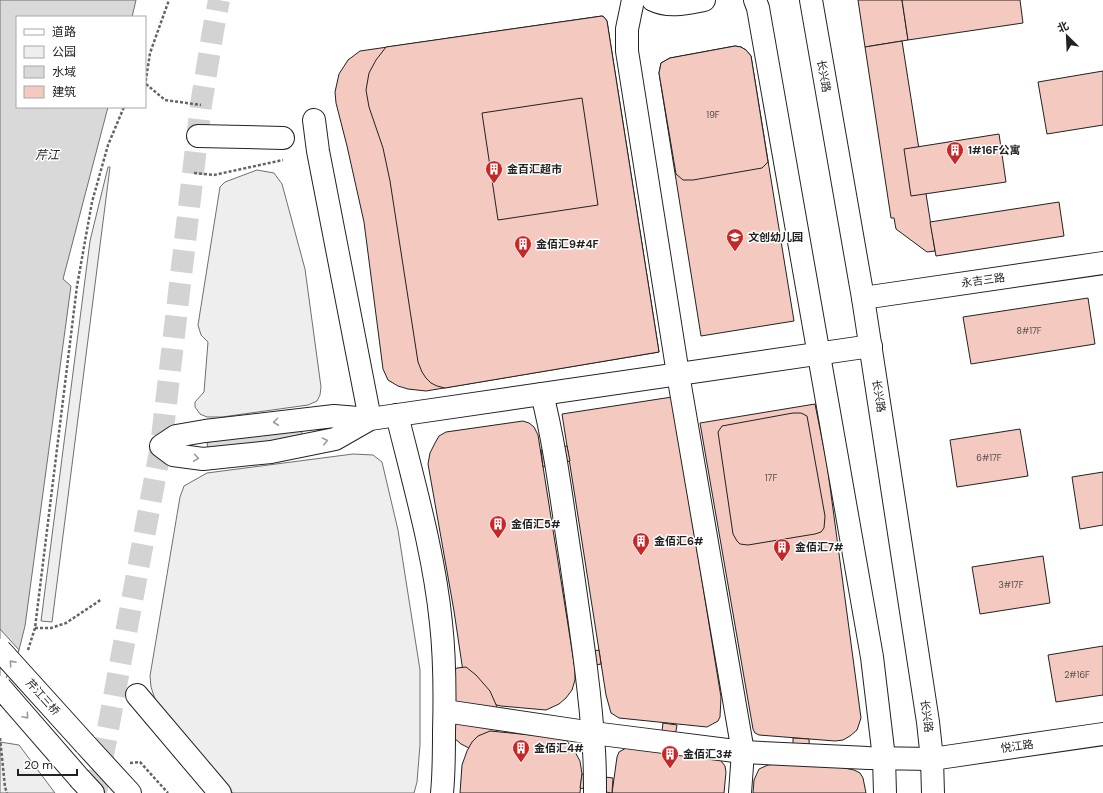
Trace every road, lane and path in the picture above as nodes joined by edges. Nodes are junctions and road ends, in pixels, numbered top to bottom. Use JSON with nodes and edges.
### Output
{"nodes":[{"id":1,"x":169,"y":0,"type":"edge"},
{"id":2,"x":633,"y":0,"type":"edge"},
{"id":3,"x":653,"y":0,"type":"edge"},
{"id":4,"x":704,"y":0,"type":"edge"},
{"id":5,"x":755,"y":0,"type":"edge"},
{"id":6,"x":811,"y":0,"type":"edge"},
{"id":7,"x":146,"y":85,"type":"edge"},
{"id":8,"x":201,"y":105,"type":"dead end"},
{"id":9,"x":124,"y":108,"type":"edge"},
{"id":10,"x":314,"y":120,"type":"dead end"},
{"id":11,"x":198,"y":136,"type":"dead end"},
{"id":12,"x":283,"y":138,"type":"dead end"},
{"id":13,"x":318,"y":151,"type":"junction"},
{"id":14,"x":194,"y":173,"type":"dead end"},
{"id":15,"x":1103,"y":263,"type":"edge"},
{"id":16,"x":863,"y":298,"type":"junction"},
{"id":17,"x":871,"y":346,"type":"junction"},
{"id":18,"x":819,"y":354,"type":"junction"},
{"id":19,"x":678,"y":374,"type":"junction"},
{"id":20,"x":542,"y":394,"type":"junction"},
{"id":21,"x":397,"y":415,"type":"junction"},
{"id":22,"x":370,"y":419,"type":"junction"},
{"id":23,"x":102,"y":599,"type":"dead end"},
{"id":24,"x":35,"y":628,"type":"junction"},
{"id":25,"x":0,"y":650,"type":"edge"},
{"id":26,"x":27,"y":655,"type":"dead end"},
{"id":27,"x":0,"y":687,"type":"edge"},
{"id":28,"x":137,"y":695,"type":"dead end"},
{"id":29,"x":445,"y":711,"type":"junction"},
{"id":30,"x":593,"y":733,"type":"junction"},
{"id":31,"x":1103,"y":734,"type":"edge"},
{"id":32,"x":0,"y":738,"type":"edge"},
{"id":33,"x":743,"y":752,"type":"junction"},
{"id":34,"x":884,"y":758,"type":"junction"},
{"id":35,"x":932,"y":759,"type":"junction"},
{"id":36,"x":127,"y":764,"type":"dead end"},
{"id":37,"x":4,"y":774,"type":"junction"},
{"id":38,"x":0,"y":778,"type":"edge"},
{"id":39,"x":85,"y":788,"type":"edge"},
{"id":40,"x":7,"y":793,"type":"edge"},
{"id":41,"x":130,"y":793,"type":"edge"},
{"id":42,"x":168,"y":793,"type":"edge"},
{"id":43,"x":220,"y":793,"type":"edge"},
{"id":44,"x":442,"y":793,"type":"edge"},
{"id":45,"x":595,"y":793,"type":"edge"},
{"id":46,"x":740,"y":793,"type":"edge"},
{"id":47,"x":884,"y":793,"type":"edge"},
{"id":48,"x":933,"y":793,"type":"edge"}],
"edges":[{"from":1,"to":7,"type":"path"},
{"from":2,"to":19,"type":"main road"},
{"from":3,"to":4,"type":"main road"},
{"from":5,"to":18,"type":"main road"},
{"from":6,"to":16,"type":"main road","name":"长兴路"},
{"from":7,"to":8,"type":"path"},
{"from":9,"to":24,"type":"path"},
{"from":10,"to":13,"type":"main road"},
{"from":11,"to":12,"type":"main road"},
{"from":13,"to":14,"type":"path"},
{"from":13,"to":22,"type":"main road"},
{"from":15,"to":16,"type":"main road","name":"永吉三路"},
{"from":16,"to":17,"type":"main road","name":"长兴路"},
{"from":17,"to":18,"type":"main road"},
{"from":17,"to":35,"type":"main road","name":"长兴路"},
{"from":18,"to":19,"type":"main road"},
{"from":18,"to":34,"type":"main road"},
{"from":19,"to":20,"type":"main road"},
{"from":19,"to":33,"type":"main road"},
{"from":20,"to":21,"type":"main road"},
{"from":20,"to":30,"type":"main road"},
{"from":21,"to":22,"type":"main road"},
{"from":21,"to":29,"type":"main road"},
{"from":22,"to":22,"type":"main road","one_way":true},
{"from":23,"to":24,"type":"path"},
{"from":24,"to":26,"type":"path"},
{"from":41,"to":25,"type":"main road","name":"芹江三桥","one_way":true,"bridge":true},
{"from":27,"to":39,"type":"main road","one_way":true,"bridge":true},
{"from":28,"to":43,"type":"main road"},
{"from":29,"to":30,"type":"main road","name":"悦江路"},
{"from":29,"to":44,"type":"main road"},
{"from":30,"to":33,"type":"main road","name":"悦江路"},
{"from":30,"to":45,"type":"main road"},
{"from":31,"to":35,"type":"main road","name":"悦江路"},
{"from":32,"to":37,"type":"path"},
{"from":33,"to":34,"type":"main road","name":"悦江路"},
{"from":33,"to":46,"type":"main road"},
{"from":34,"to":35,"type":"main road","name":"悦江路"},
{"from":34,"to":47,"type":"main road"},
{"from":35,"to":48,"type":"main road","name":"长兴路"},
{"from":36,"to":42,"type":"path"},
{"from":37,"to":38,"type":"path"},
{"from":37,"to":40,"type":"path"}]}
